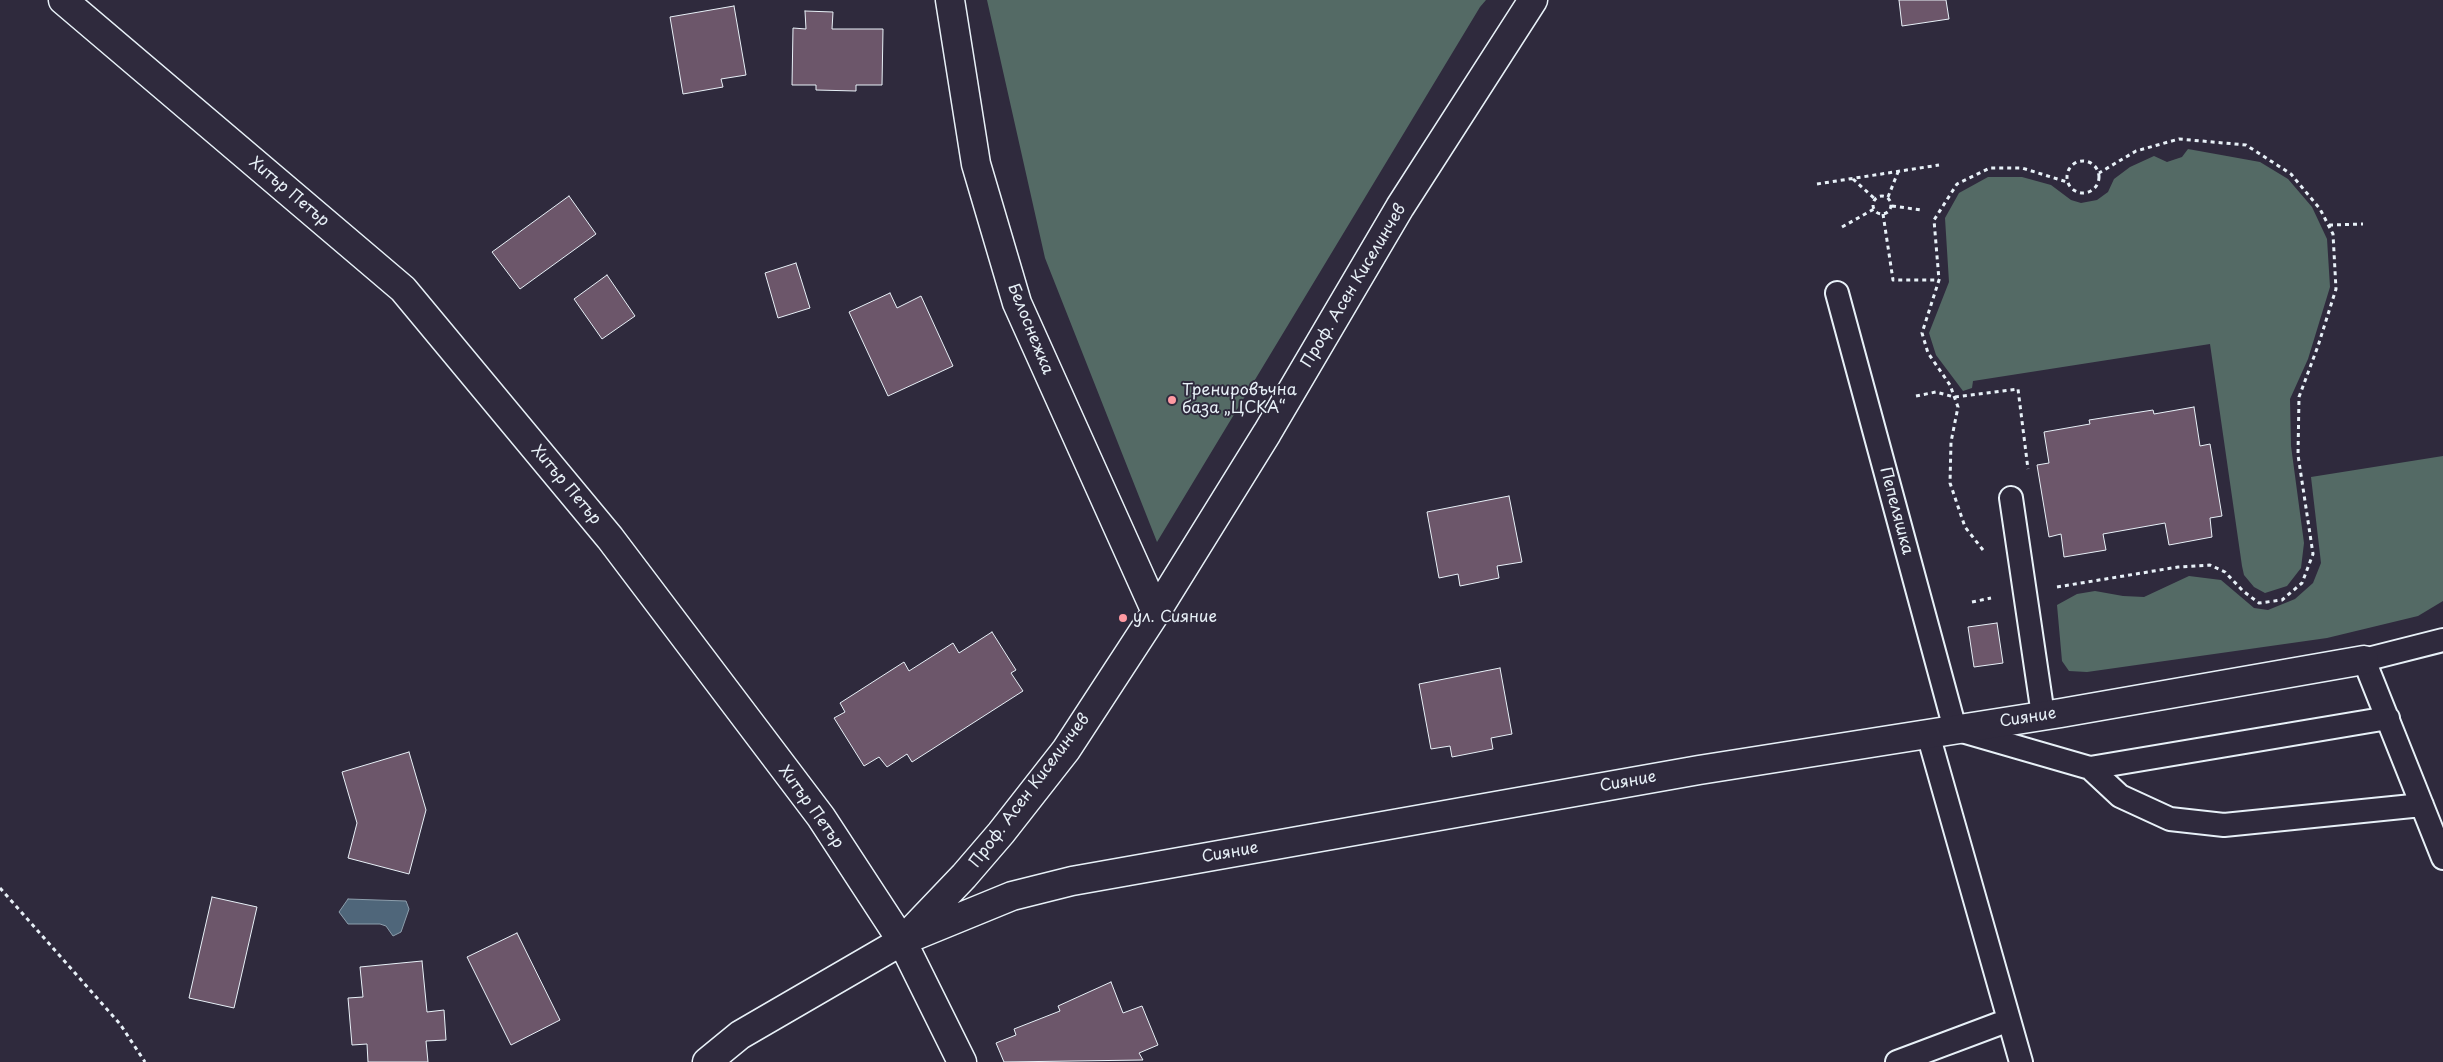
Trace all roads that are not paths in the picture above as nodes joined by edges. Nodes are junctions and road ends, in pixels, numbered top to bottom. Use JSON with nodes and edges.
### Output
{"nodes":[{"id":1,"x":62,"y":0,"type":"edge"},
{"id":2,"x":950,"y":0,"type":"edge"},
{"id":3,"x":1533,"y":0,"type":"edge"},
{"id":4,"x":1837,"y":293,"type":"dead end"},
{"id":5,"x":2011,"y":498,"type":"dead end"},
{"id":6,"x":1156,"y":612,"type":"junction"},
{"id":7,"x":2443,"y":640,"type":"edge"},
{"id":8,"x":2364,"y":660,"type":"junction"},
{"id":9,"x":2043,"y":715,"type":"junction"},
{"id":10,"x":2388,"y":718,"type":"junction"},
{"id":11,"x":1955,"y":730,"type":"junction"},
{"id":12,"x":1928,"y":734,"type":"junction"},
{"id":13,"x":2090,"y":768,"type":"junction"},
{"id":14,"x":2422,"y":805,"type":"junction"},
{"id":15,"x":2443,"y":858,"type":"edge"},
{"id":16,"x":902,"y":941,"type":"junction"},
{"id":17,"x":2009,"y":1020,"type":"junction"},
{"id":18,"x":707,"y":1062,"type":"edge"},
{"id":19,"x":962,"y":1062,"type":"edge"},
{"id":20,"x":1897,"y":1062,"type":"edge"},
{"id":21,"x":2021,"y":1062,"type":"edge"}],
"edges":[{"from":1,"to":16,"type":"street","name":"Хитър Петър"},
{"from":2,"to":6,"type":"street","name":"Белоснежка"},
{"from":3,"to":6,"type":"street","name":"Проф. Асен Киселинчев"},
{"from":4,"to":11,"type":"lane","name":"Пепеляшка"},
{"from":5,"to":9,"type":"lane"},
{"from":6,"to":16,"type":"street","name":"Проф. Асен Киселинчев"},
{"from":7,"to":8,"type":"lane"},
{"from":8,"to":9,"type":"street","name":"Сияние"},
{"from":8,"to":10,"type":"lane"},
{"from":9,"to":11,"type":"street","name":"Сияние"},
{"from":10,"to":13,"type":"lane"},
{"from":10,"to":14,"type":"lane"},
{"from":11,"to":12,"type":"street","name":"Сияние"},
{"from":11,"to":13,"type":"lane"},
{"from":12,"to":16,"type":"street","name":"Сияние"},
{"from":12,"to":17,"type":"lane"},
{"from":13,"to":14,"type":"lane"},
{"from":14,"to":15,"type":"lane"},
{"from":16,"to":18,"type":"street","name":"Проф. Асен Киселинчев"},
{"from":16,"to":19,"type":"street","name":"Хитър Петър"},
{"from":17,"to":20,"type":"lane"},
{"from":17,"to":21,"type":"lane"}]}
